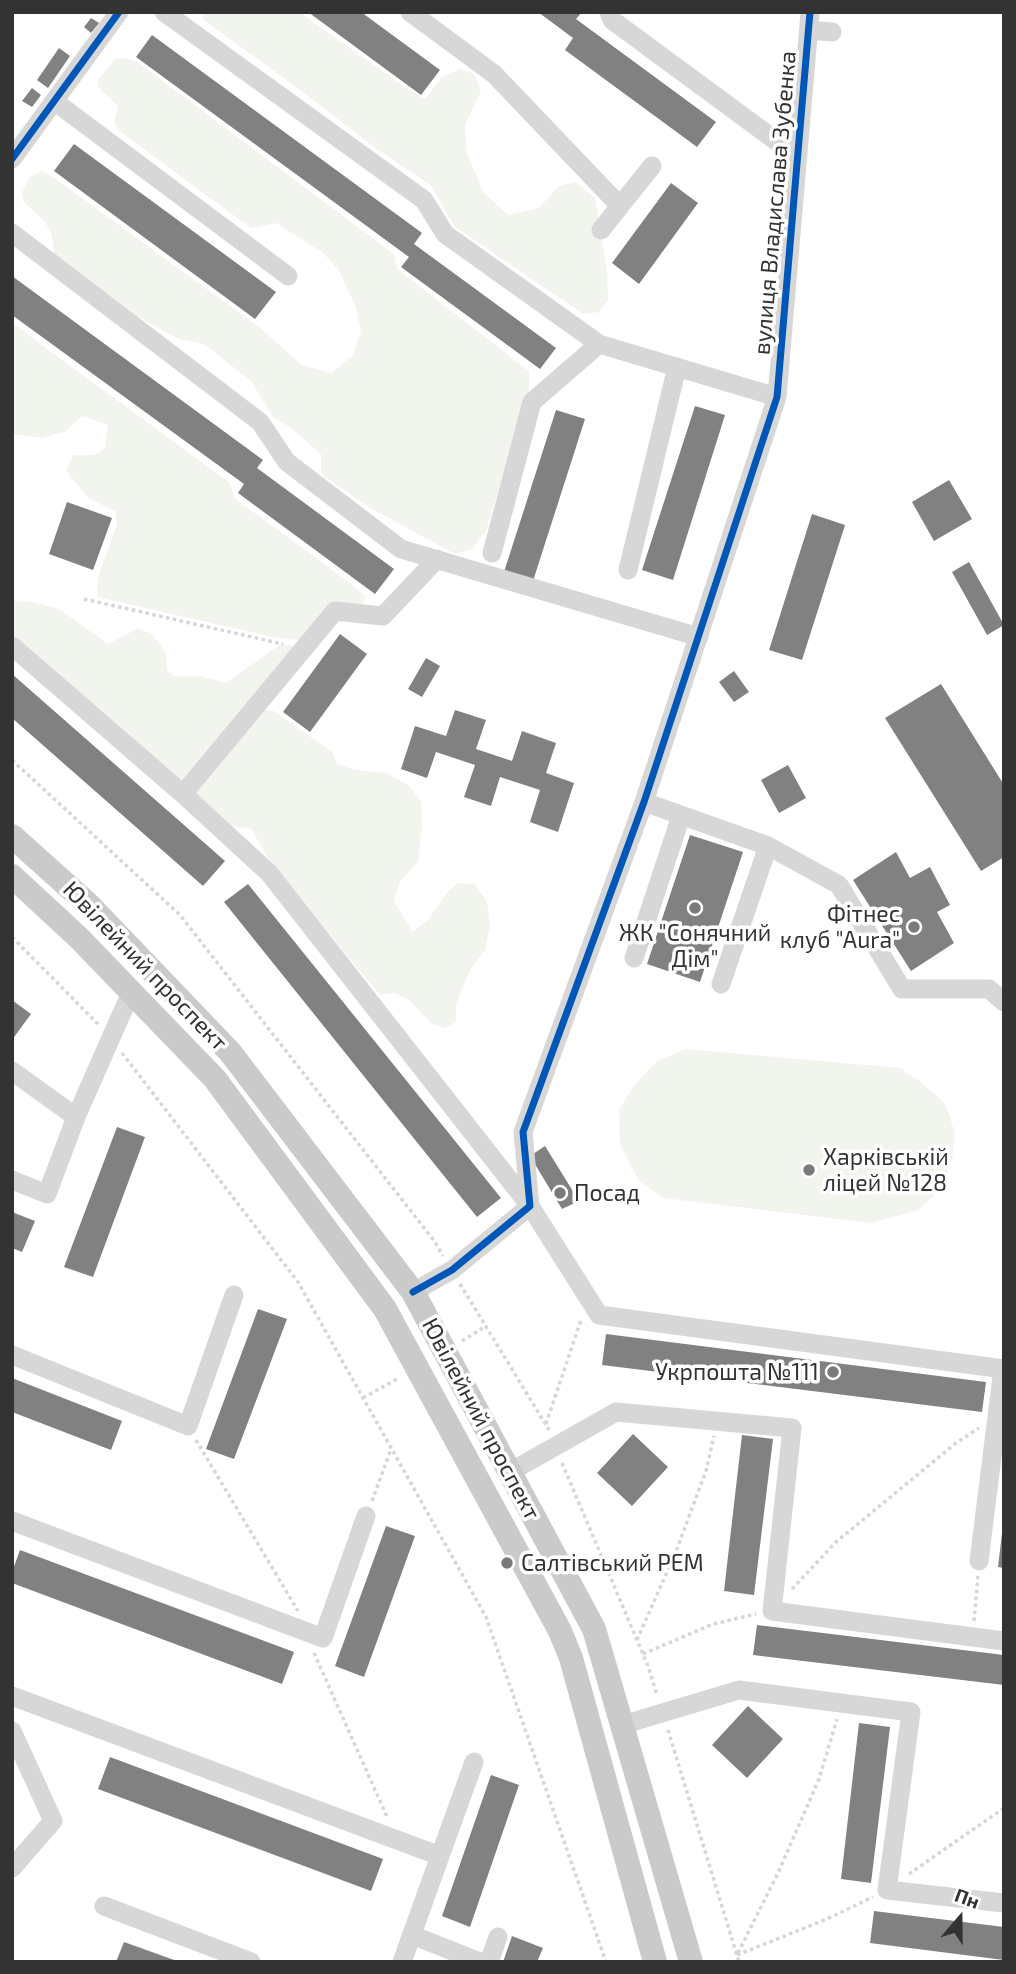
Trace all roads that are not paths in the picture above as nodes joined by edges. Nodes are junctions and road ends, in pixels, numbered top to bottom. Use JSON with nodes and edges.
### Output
{"nodes":[{"id":1,"x":120,"y":12,"type":"edge"},
{"id":2,"x":164,"y":12,"type":"edge"},
{"id":3,"x":410,"y":12,"type":"edge"},
{"id":4,"x":610,"y":12,"type":"edge"},
{"id":5,"x":810,"y":17,"type":"edge"},
{"id":6,"x":832,"y":32,"type":"dead end"},
{"id":7,"x":54,"y":101,"type":"junction"},
{"id":8,"x":798,"y":157,"type":"junction"},
{"id":9,"x":12,"y":159,"type":"edge"},
{"id":10,"x":652,"y":166,"type":"dead end"},
{"id":11,"x":620,"y":206,"type":"junction"},
{"id":12,"x":601,"y":230,"type":"dead end"},
{"id":13,"x":12,"y":233,"type":"edge"},
{"id":14,"x":288,"y":276,"type":"dead end"},
{"id":15,"x":599,"y":344,"type":"junction"},
{"id":16,"x":677,"y":367,"type":"junction"},
{"id":17,"x":777,"y":397,"type":"junction"},
{"id":18,"x":492,"y":553,"type":"dead end"},
{"id":19,"x":438,"y":559,"type":"junction"},
{"id":20,"x":628,"y":570,"type":"dead end"},
{"id":21,"x":699,"y":637,"type":"junction"},
{"id":22,"x":12,"y":646,"type":"edge"},
{"id":23,"x":183,"y":794,"type":"junction"},
{"id":24,"x":644,"y":802,"type":"junction"},
{"id":25,"x":681,"y":816,"type":"junction"},
{"id":26,"x":12,"y":836,"type":"edge"},
{"id":27,"x":768,"y":846,"type":"junction"},
{"id":28,"x":12,"y":876,"type":"edge"},
{"id":29,"x":634,"y":958,"type":"dead end"},
{"id":30,"x":721,"y":984,"type":"dead end"},
{"id":31,"x":132,"y":990,"type":"junction"},
{"id":32,"x":1004,"y":1002,"type":"edge"},
{"id":33,"x":12,"y":1071,"type":"edge"},
{"id":34,"x":76,"y":1117,"type":"junction"},
{"id":35,"x":12,"y":1180,"type":"edge"},
{"id":36,"x":530,"y":1206,"type":"junction"},
{"id":37,"x":413,"y":1292,"type":"junction"},
{"id":38,"x":234,"y":1296,"type":"dead end"},
{"id":39,"x":385,"y":1309,"type":"junction"},
{"id":40,"x":12,"y":1355,"type":"edge"},
{"id":41,"x":1003,"y":1369,"type":"edge"},
{"id":42,"x":510,"y":1472,"type":"junction"},
{"id":43,"x":366,"y":1516,"type":"road end"},
{"id":44,"x":12,"y":1521,"type":"edge"},
{"id":45,"x":979,"y":1561,"type":"road end"},
{"id":46,"x":1004,"y":1641,"type":"edge"},
{"id":47,"x":12,"y":1696,"type":"edge"},
{"id":48,"x":622,"y":1725,"type":"junction"},
{"id":49,"x":12,"y":1731,"type":"edge"},
{"id":50,"x":474,"y":1762,"type":"dead end"},
{"id":51,"x":440,"y":1856,"type":"junction"},
{"id":52,"x":12,"y":1868,"type":"edge"},
{"id":53,"x":1004,"y":1903,"type":"edge"},
{"id":54,"x":104,"y":1906,"type":"dead end"},
{"id":55,"x":412,"y":1935,"type":"junction"},
{"id":56,"x":498,"y":1937,"type":"dead end"},
{"id":57,"x":251,"y":1962,"type":"edge"},
{"id":58,"x":402,"y":1962,"type":"edge"},
{"id":59,"x":480,"y":1962,"type":"edge"},
{"id":60,"x":489,"y":1962,"type":"edge"},
{"id":61,"x":655,"y":1962,"type":"edge"},
{"id":62,"x":691,"y":1962,"type":"edge"}],
"edges":[{"from":1,"to":7,"type":"street"},
{"from":2,"to":15,"type":"street"},
{"from":3,"to":11,"type":"street"},
{"from":4,"to":8,"type":"street"},
{"from":5,"to":6,"type":"street"},
{"from":5,"to":8,"type":"street","name":"вулиця Владислава Зубенка"},
{"from":7,"to":9,"type":"street"},
{"from":7,"to":14,"type":"street"},
{"from":8,"to":17,"type":"street","name":"вулиця Владислава Зубенка"},
{"from":10,"to":11,"type":"street"},
{"from":11,"to":12,"type":"street"},
{"from":13,"to":19,"type":"street"},
{"from":15,"to":16,"type":"street"},
{"from":15,"to":18,"type":"street"},
{"from":16,"to":17,"type":"street"},
{"from":16,"to":20,"type":"street"},
{"from":17,"to":21,"type":"street","name":"вулиця Владислава Зубенка"},
{"from":19,"to":21,"type":"street"},
{"from":19,"to":23,"type":"street"},
{"from":21,"to":24,"type":"street","name":"вулиця Владислава Зубенка"},
{"from":22,"to":23,"type":"street"},
{"from":23,"to":36,"type":"street"},
{"from":24,"to":25,"type":"street"},
{"from":24,"to":36,"type":"street","name":"вулиця Владислава Зубенка"},
{"from":25,"to":27,"type":"street"},
{"from":25,"to":29,"type":"street"},
{"from":26,"to":37,"type":"main road","name":"Ювілейний проспект"},
{"from":27,"to":30,"type":"street"},
{"from":27,"to":32,"type":"street"},
{"from":28,"to":31,"type":"main road","name":"Ювілейний проспект"},
{"from":31,"to":34,"type":"street"},
{"from":31,"to":39,"type":"main road","name":"Ювілейний проспект"},
{"from":33,"to":34,"type":"street"},
{"from":34,"to":35,"type":"street"},
{"from":36,"to":37,"type":"street"},
{"from":36,"to":41,"type":"street"},
{"from":37,"to":39,"type":"main road"},
{"from":37,"to":42,"type":"main road","name":"Ювілейний проспект"},
{"from":38,"to":40,"type":"street"},
{"from":39,"to":61,"type":"main road","name":"Ювілейний проспект"},
{"from":41,"to":45,"type":"street"},
{"from":42,"to":46,"type":"street"},
{"from":42,"to":48,"type":"main road","name":"Ювілейний проспект"},
{"from":43,"to":44,"type":"street"},
{"from":47,"to":51,"type":"street"},
{"from":48,"to":53,"type":"street"},
{"from":48,"to":62,"type":"main road","name":"Ювілейний проспект"},
{"from":49,"to":52,"type":"street"},
{"from":50,"to":51,"type":"street"},
{"from":51,"to":55,"type":"street"},
{"from":54,"to":57,"type":"street"},
{"from":55,"to":58,"type":"street"},
{"from":55,"to":59,"type":"street"},
{"from":56,"to":60,"type":"street"}]}
